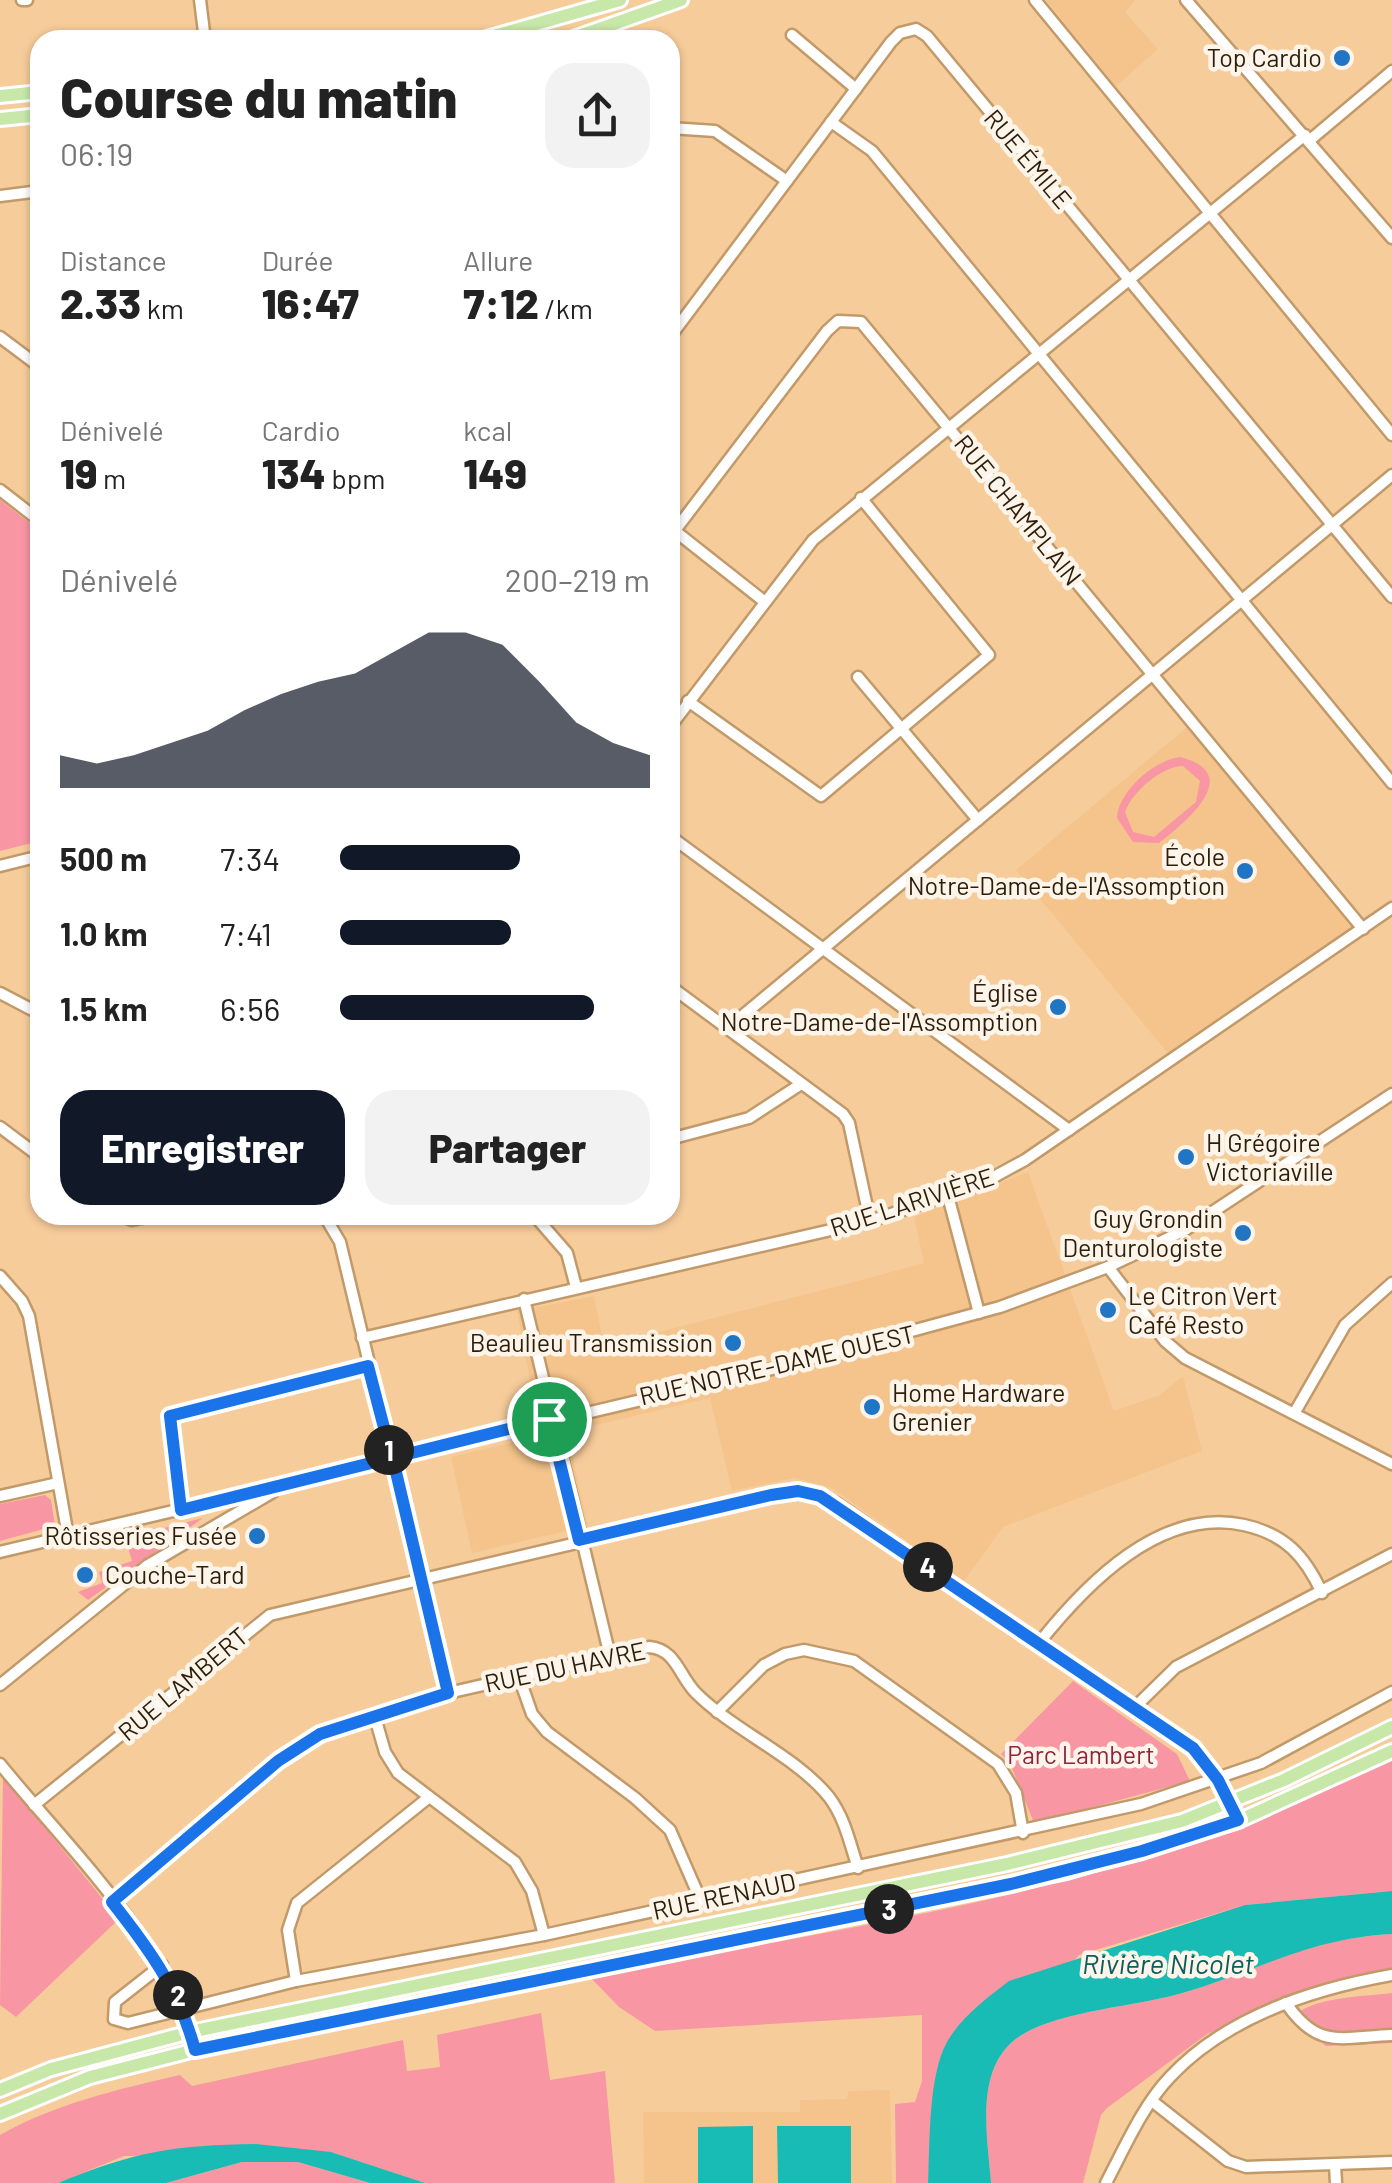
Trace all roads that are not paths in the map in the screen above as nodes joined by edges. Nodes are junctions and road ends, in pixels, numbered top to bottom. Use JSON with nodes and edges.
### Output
{"nodes":[{"id":1,"x":200,"y":0,"type":"edge"},
{"id":2,"x":620,"y":0,"type":"edge"},
{"id":3,"x":681,"y":0,"type":"edge"},
{"id":4,"x":1036,"y":0,"type":"edge"},
{"id":5,"x":1186,"y":0,"type":"edge"},
{"id":6,"x":204,"y":30,"type":"edge"},
{"id":7,"x":515,"y":30,"type":"edge"},
{"id":8,"x":596,"y":30,"type":"edge"},
{"id":9,"x":792,"y":35,"type":"dead end"},
{"id":10,"x":1392,"y":71,"type":"edge"},
{"id":11,"x":856,"y":89,"type":"junction"},
{"id":12,"x":30,"y":93,"type":"edge"},
{"id":13,"x":0,"y":96,"type":"edge"},
{"id":14,"x":30,"y":116,"type":"edge"},
{"id":15,"x":0,"y":119,"type":"edge"},
{"id":16,"x":831,"y":122,"type":"junction"},
{"id":17,"x":680,"y":128,"type":"edge"},
{"id":18,"x":1308,"y":138,"type":"junction"},
{"id":19,"x":787,"y":181,"type":"junction"},
{"id":20,"x":30,"y":192,"type":"edge"},
{"id":21,"x":0,"y":196,"type":"edge"},
{"id":22,"x":1211,"y":213,"type":"junction"},
{"id":23,"x":1392,"y":238,"type":"edge"},
{"id":24,"x":1128,"y":280,"type":"junction"},
{"id":25,"x":680,"y":323,"type":"edge"},
{"id":26,"x":0,"y":338,"type":"edge"},
{"id":27,"x":1038,"y":354,"type":"junction"},
{"id":28,"x":30,"y":360,"type":"edge"},
{"id":29,"x":950,"y":427,"type":"junction"},
{"id":30,"x":1392,"y":435,"type":"edge"},
{"id":31,"x":1392,"y":475,"type":"edge"},
{"id":32,"x":0,"y":490,"type":"edge"},
{"id":33,"x":861,"y":498,"type":"junction"},
{"id":34,"x":30,"y":513,"type":"edge"},
{"id":35,"x":680,"y":524,"type":"edge"},
{"id":36,"x":1331,"y":524,"type":"junction"},
{"id":37,"x":680,"y":540,"type":"edge"},
{"id":38,"x":1392,"y":597,"type":"edge"},
{"id":39,"x":1241,"y":600,"type":"junction"},
{"id":40,"x":765,"y":602,"type":"junction"},
{"id":41,"x":1152,"y":674,"type":"junction"},
{"id":42,"x":858,"y":677,"type":"dead end"},
{"id":43,"x":688,"y":701,"type":"junction"},
{"id":44,"x":680,"y":713,"type":"edge"},
{"id":45,"x":901,"y":728,"type":"junction"},
{"id":46,"x":1392,"y":783,"type":"edge"},
{"id":47,"x":978,"y":820,"type":"junction"},
{"id":48,"x":680,"y":843,"type":"edge"},
{"id":49,"x":30,"y":858,"type":"edge"},
{"id":50,"x":0,"y":866,"type":"edge"},
{"id":51,"x":1392,"y":908,"type":"edge"},
{"id":52,"x":1363,"y":929,"type":"junction"},
{"id":53,"x":824,"y":948,"type":"junction"},
{"id":54,"x":0,"y":993,"type":"edge"},
{"id":55,"x":680,"y":993,"type":"edge"},
{"id":56,"x":30,"y":1009,"type":"edge"},
{"id":57,"x":729,"y":1027,"type":"junction"},
{"id":58,"x":801,"y":1084,"type":"junction"},
{"id":59,"x":1392,"y":1094,"type":"edge"},
{"id":60,"x":1069,"y":1130,"type":"junction"},
{"id":61,"x":2,"y":1132,"type":"edge"},
{"id":62,"x":680,"y":1136,"type":"edge"},
{"id":63,"x":30,"y":1150,"type":"edge"},
{"id":64,"x":948,"y":1196,"type":"junction"},
{"id":65,"x":870,"y":1221,"type":"junction"},
{"id":66,"x":330,"y":1225,"type":"edge"},
{"id":67,"x":543,"y":1225,"type":"edge"},
{"id":68,"x":1108,"y":1267,"type":"junction"},
{"id":69,"x":0,"y":1276,"type":"edge"},
{"id":70,"x":1392,"y":1284,"type":"edge"},
{"id":71,"x":576,"y":1287,"type":"junction"},
{"id":72,"x":524,"y":1299,"type":"junction"},
{"id":73,"x":978,"y":1314,"type":"junction"},
{"id":74,"x":362,"y":1338,"type":"junction"},
{"id":75,"x":368,"y":1366,"type":"junction"},
{"id":76,"x":1295,"y":1412,"type":"junction"},
{"id":77,"x":549,"y":1419,"type":"junction"},
{"id":78,"x":392,"y":1459,"type":"junction"},
{"id":79,"x":1392,"y":1464,"type":"edge"},
{"id":80,"x":58,"y":1483,"type":"junction"},
{"id":81,"x":287,"y":1484,"type":"junction"},
{"id":82,"x":0,"y":1496,"type":"edge"},
{"id":83,"x":181,"y":1510,"type":"junction"},
{"id":84,"x":68,"y":1536,"type":"junction"},
{"id":85,"x":579,"y":1540,"type":"junction"},
{"id":86,"x":0,"y":1552,"type":"edge"},
{"id":87,"x":1392,"y":1554,"type":"edge"},
{"id":88,"x":420,"y":1579,"type":"junction"},
{"id":89,"x":1322,"y":1593,"type":"junction"},
{"id":90,"x":1039,"y":1643,"type":"junction"},
{"id":91,"x":610,"y":1656,"type":"junction"},
{"id":92,"x":519,"y":1677,"type":"junction"},
{"id":93,"x":0,"y":1685,"type":"edge"},
{"id":94,"x":1392,"y":1692,"type":"edge"},
{"id":95,"x":448,"y":1693,"type":"junction"},
{"id":96,"x":1134,"y":1708,"type":"junction"},
{"id":97,"x":716,"y":1712,"type":"junction"},
{"id":98,"x":374,"y":1714,"type":"junction"},
{"id":99,"x":1392,"y":1727,"type":"edge"},
{"id":100,"x":1392,"y":1751,"type":"edge"},
{"id":101,"x":0,"y":1764,"type":"edge"},
{"id":102,"x":1218,"y":1780,"type":"junction"},
{"id":103,"x":428,"y":1798,"type":"junction"},
{"id":104,"x":1230,"y":1804,"type":"junction"},
{"id":105,"x":34,"y":1805,"type":"junction"},
{"id":106,"x":1238,"y":1820,"type":"junction"},
{"id":107,"x":1023,"y":1833,"type":"junction"},
{"id":108,"x":858,"y":1868,"type":"junction"},
{"id":109,"x":701,"y":1901,"type":"junction"},
{"id":110,"x":112,"y":1902,"type":"junction"},
{"id":111,"x":544,"y":1935,"type":"junction"},
{"id":112,"x":162,"y":1965,"type":"junction"},
{"id":113,"x":1392,"y":1975,"type":"edge"},
{"id":114,"x":296,"y":1981,"type":"junction"},
{"id":115,"x":1286,"y":2003,"type":"junction"},
{"id":116,"x":184,"y":2008,"type":"junction"},
{"id":117,"x":190,"y":2032,"type":"junction"},
{"id":118,"x":1392,"y":2035,"type":"edge"},
{"id":119,"x":195,"y":2050,"type":"junction"},
{"id":120,"x":0,"y":2090,"type":"edge"},
{"id":121,"x":1152,"y":2102,"type":"junction"},
{"id":122,"x":0,"y":2114,"type":"edge"},
{"id":123,"x":1392,"y":2162,"type":"edge"},
{"id":124,"x":1335,"y":2165,"type":"junction"},
{"id":125,"x":1106,"y":2183,"type":"edge"},
{"id":126,"x":1336,"y":2183,"type":"edge"}],
"edges":[{"from":1,"to":6,"type":"street"},
{"from":2,"to":7,"type":"main road"},
{"from":3,"to":8,"type":"main road"},
{"from":4,"to":22,"type":"street"},
{"from":5,"to":18,"type":"street"},
{"from":9,"to":11,"type":"street"},
{"from":10,"to":18,"type":"street"},
{"from":11,"to":16,"type":"street","name":"RUE ÉMILE"},
{"from":11,"to":24,"type":"street","name":"RUE ÉMILE"},
{"from":12,"to":13,"type":"main road"},
{"from":14,"to":15,"type":"main road"},
{"from":16,"to":19,"type":"street","name":"RUE ÉMILE"},
{"from":16,"to":27,"type":"street"},
{"from":17,"to":19,"type":"street"},
{"from":18,"to":22,"type":"street"},
{"from":18,"to":23,"type":"street"},
{"from":19,"to":25,"type":"street","name":"RUE ÉMILE"},
{"from":20,"to":21,"type":"street"},
{"from":22,"to":24,"type":"street"},
{"from":22,"to":30,"type":"street"},
{"from":24,"to":27,"type":"street"},
{"from":24,"to":36,"type":"street","name":"RUE ÉMILE"},
{"from":26,"to":28,"type":"street"},
{"from":27,"to":29,"type":"street"},
{"from":27,"to":39,"type":"street"},
{"from":29,"to":33,"type":"street"},
{"from":29,"to":35,"type":"street","name":"RUE CHAMPLAIN"},
{"from":29,"to":41,"type":"street","name":"RUE CHAMPLAIN"},
{"from":31,"to":36,"type":"street"},
{"from":32,"to":34,"type":"street"},
{"from":33,"to":40,"type":"street"},
{"from":33,"to":45,"type":"street"},
{"from":36,"to":38,"type":"street","name":"RUE ÉMILE"},
{"from":36,"to":39,"type":"street"},
{"from":37,"to":40,"type":"street"},
{"from":39,"to":41,"type":"street"},
{"from":39,"to":46,"type":"street"},
{"from":40,"to":43,"type":"street"},
{"from":41,"to":47,"type":"street"},
{"from":41,"to":52,"type":"street","name":"RUE CHAMPLAIN"},
{"from":42,"to":45,"type":"street"},
{"from":43,"to":44,"type":"street"},
{"from":43,"to":45,"type":"street"},
{"from":45,"to":47,"type":"street"},
{"from":47,"to":53,"type":"street"},
{"from":48,"to":53,"type":"street"},
{"from":49,"to":50,"type":"street"},
{"from":51,"to":52,"type":"street","name":"RUE LARIVIÈRE"},
{"from":52,"to":60,"type":"street","name":"RUE LARIVIÈRE"},
{"from":53,"to":57,"type":"street"},
{"from":53,"to":60,"type":"street"},
{"from":54,"to":56,"type":"street"},
{"from":55,"to":57,"type":"street"},
{"from":57,"to":58,"type":"street"},
{"from":58,"to":62,"type":"street"},
{"from":58,"to":65,"type":"street"},
{"from":59,"to":68,"type":"street","name":"RUE NOTRE-DAME OUEST"},
{"from":60,"to":64,"type":"street","name":"RUE LARIVIÈRE"},
{"from":61,"to":63,"type":"street"},
{"from":64,"to":65,"type":"street","name":"RUE LARIVIÈRE"},
{"from":64,"to":73,"type":"street"},
{"from":65,"to":71,"type":"street","name":"RUE LARIVIÈRE"},
{"from":66,"to":74,"type":"street"},
{"from":67,"to":71,"type":"street"},
{"from":68,"to":73,"type":"street","name":"RUE NOTRE-DAME OUEST"},
{"from":68,"to":76,"type":"street"},
{"from":69,"to":80,"type":"street"},
{"from":70,"to":76,"type":"street"},
{"from":71,"to":72,"type":"street","name":"RUE LARIVIÈRE"},
{"from":72,"to":74,"type":"street","name":"RUE LARIVIÈRE"},
{"from":72,"to":77,"type":"street"},
{"from":73,"to":77,"type":"street","name":"RUE NOTRE-DAME OUEST"},
{"from":74,"to":75,"type":"street"},
{"from":75,"to":78,"type":"street"},
{"from":75,"to":83,"type":"street"},
{"from":76,"to":79,"type":"street"},
{"from":77,"to":78,"type":"street","name":"RUE NOTRE-DAME OUEST"},
{"from":77,"to":85,"type":"street"},
{"from":78,"to":81,"type":"street","name":"RUE NOTRE-DAME OUEST"},
{"from":78,"to":88,"type":"street"},
{"from":80,"to":82,"type":"street"},
{"from":80,"to":84,"type":"street"},
{"from":81,"to":83,"type":"street","name":"RUE NOTRE-DAME OUEST"},
{"from":81,"to":93,"type":"street"},
{"from":83,"to":84,"type":"street","name":"RUE NOTRE-DAME OUEST"},
{"from":84,"to":86,"type":"street","name":"RUE NOTRE-DAME OUEST"},
{"from":85,"to":88,"type":"street","name":"RUE LAMBERT"},
{"from":85,"to":90,"type":"street","name":"RUE LAMBERT"},
{"from":85,"to":91,"type":"street"},
{"from":87,"to":89,"type":"street"},
{"from":88,"to":95,"type":"street"},
{"from":88,"to":105,"type":"street","name":"RUE LAMBERT"},
{"from":89,"to":90,"type":"street"},
{"from":89,"to":96,"type":"street"},
{"from":90,"to":96,"type":"street","name":"RUE LAMBERT"},
{"from":91,"to":92,"type":"street","name":"RUE DU HAVRE"},
{"from":91,"to":97,"type":"street","name":"RUE DU HAVRE"},
{"from":92,"to":95,"type":"street","name":"RUE DU HAVRE"},
{"from":92,"to":109,"type":"street"},
{"from":94,"to":102,"type":"street","name":"RUE RENAUD"},
{"from":95,"to":98,"type":"street","name":"RUE DU HAVRE"},
{"from":96,"to":102,"type":"street","name":"RUE LAMBERT"},
{"from":97,"to":107,"type":"street"},
{"from":97,"to":108,"type":"street","name":"RUE DU HAVRE"},
{"from":98,"to":103,"type":"street"},
{"from":98,"to":110,"type":"street","name":"RUE DU HAVRE"},
{"from":99,"to":104,"type":"main road"},
{"from":100,"to":106,"type":"main road"},
{"from":101,"to":105,"type":"street"},
{"from":102,"to":104,"type":"street","name":"RUE LAMBERT"},
{"from":102,"to":107,"type":"street","name":"RUE RENAUD"},
{"from":103,"to":111,"type":"street"},
{"from":103,"to":114,"type":"street"},
{"from":104,"to":106,"type":"street","name":"RUE LAMBERT"},
{"from":104,"to":117,"type":"main road"},
{"from":105,"to":110,"type":"street"},
{"from":106,"to":119,"type":"main road"},
{"from":107,"to":108,"type":"street","name":"RUE RENAUD"},
{"from":108,"to":109,"type":"street","name":"RUE RENAUD"},
{"from":109,"to":111,"type":"street","name":"RUE RENAUD"},
{"from":110,"to":112,"type":"street"},
{"from":111,"to":114,"type":"street","name":"RUE RENAUD"},
{"from":112,"to":116,"type":"street"},
{"from":112,"to":116,"type":"street","name":"RUE RENAUD"},
{"from":113,"to":115,"type":"street"},
{"from":114,"to":116,"type":"street","name":"RUE RENAUD"},
{"from":115,"to":118,"type":"street"},
{"from":115,"to":121,"type":"street"},
{"from":116,"to":117,"type":"street"},
{"from":117,"to":119,"type":"street"},
{"from":117,"to":120,"type":"main road"},
{"from":119,"to":122,"type":"main road"},
{"from":121,"to":124,"type":"street"},
{"from":121,"to":125,"type":"street"},
{"from":123,"to":124,"type":"street"},
{"from":124,"to":126,"type":"street"}]}
